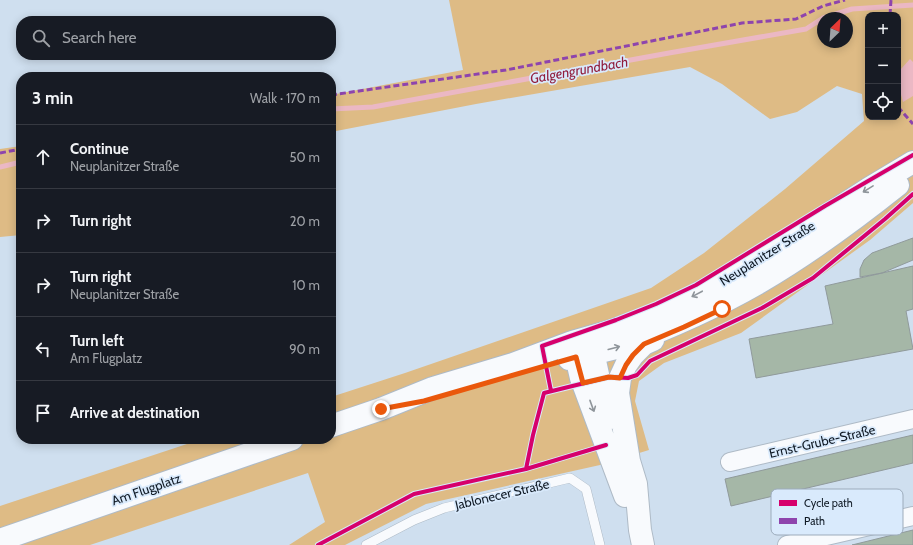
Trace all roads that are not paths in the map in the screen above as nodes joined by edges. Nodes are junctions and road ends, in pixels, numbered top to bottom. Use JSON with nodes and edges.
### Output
{"nodes":[{"id":1,"x":913,"y":162,"type":"edge"},
{"id":2,"x":913,"y":170,"type":"edge"},
{"id":3,"x":824,"y":240,"type":"junction"},
{"id":4,"x":583,"y":348,"type":"junction"},
{"id":5,"x":913,"y":419,"type":"edge"},
{"id":6,"x":336,"y":424,"type":"edge"},
{"id":7,"x":278,"y":444,"type":"edge"},
{"id":8,"x":629,"y":461,"type":"junction"},
{"id":9,"x":730,"y":462,"type":"dead end"},
{"id":10,"x":913,"y":516,"type":"edge"},
{"id":11,"x":903,"y":518,"type":"edge"},
{"id":12,"x":830,"y":535,"type":"edge"},
{"id":13,"x":641,"y":538,"type":"edge"},
{"id":14,"x":0,"y":540,"type":"edge"},
{"id":15,"x":366,"y":545,"type":"edge"},
{"id":16,"x":600,"y":545,"type":"edge"},
{"id":17,"x":787,"y":545,"type":"edge"}],
"edges":[{"from":1,"to":4,"type":"main road","name":"Neuplanitzer Straße","one_way":true},
{"from":2,"to":3,"type":"main road","name":"Neuplanitzer Straße"},
{"from":4,"to":3,"type":"main road","name":"Neuplanitzer Straße","one_way":true},
{"from":3,"to":8,"type":"main road","name":"Neuplanitzer Straße"},
{"from":4,"to":6,"type":"main road"},
{"from":4,"to":8,"type":"main road","name":"Neuplanitzer Straße"},
{"from":4,"to":13,"type":"main road","name":"Neuplanitzer Straße","one_way":true},
{"from":5,"to":9,"type":"street","name":"Ernst-Grube-Straße"},
{"from":7,"to":14,"type":"main road","name":"Am Flugplatz"},
{"from":8,"to":13,"type":"main road","name":"Neuplanitzer Straße"},
{"from":10,"to":11,"type":"street"},
{"from":12,"to":17,"type":"street"},
{"from":15,"to":16,"type":"lane","name":"Jablonecer Straße"}]}
